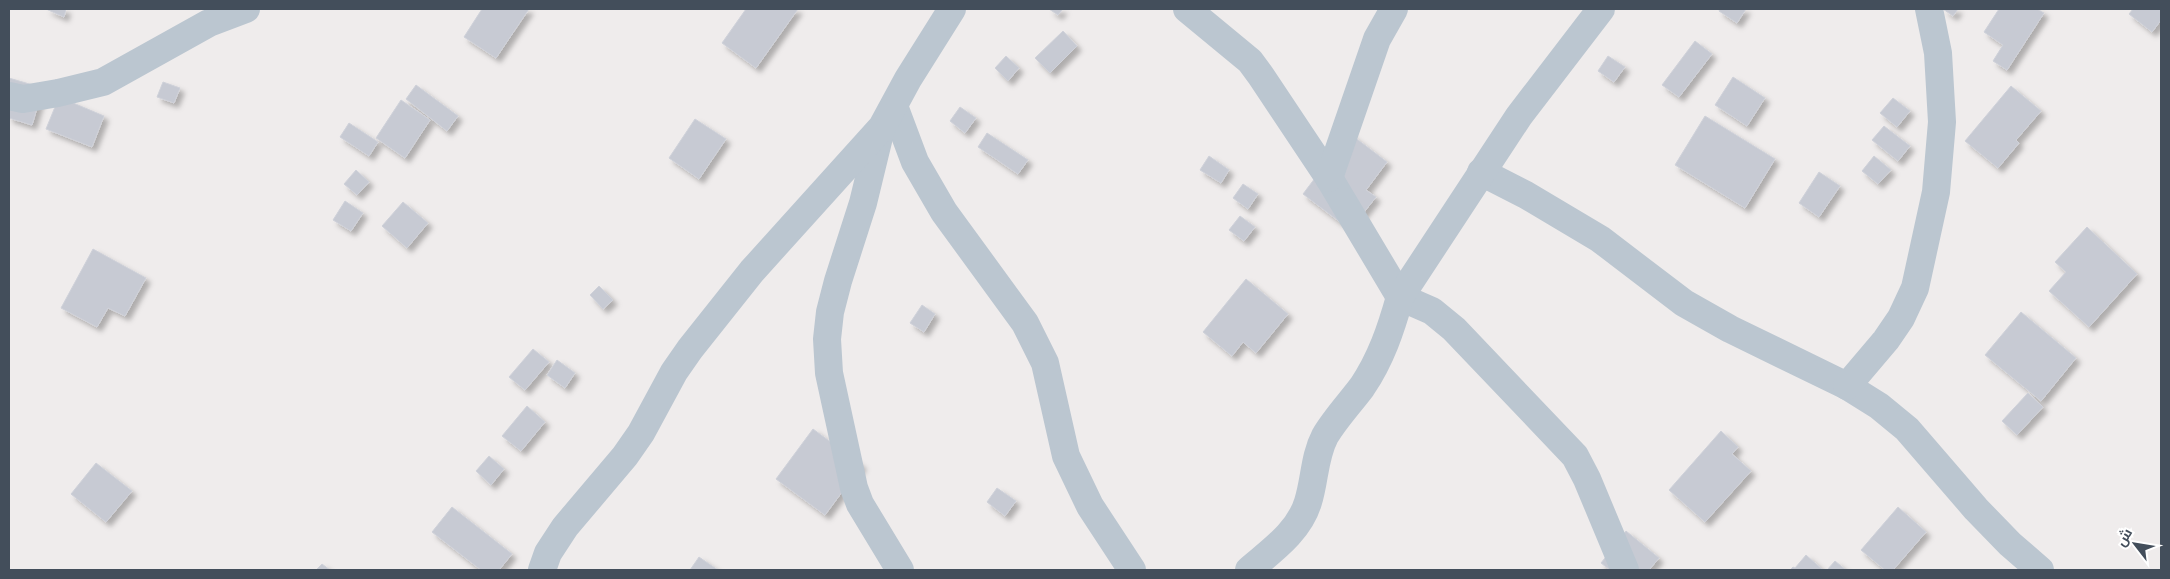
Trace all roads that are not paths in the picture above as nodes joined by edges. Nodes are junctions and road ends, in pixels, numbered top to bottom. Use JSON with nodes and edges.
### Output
{"nodes":[{"id":1,"x":246,"y":9,"type":"edge"},
{"id":2,"x":952,"y":9,"type":"edge"},
{"id":3,"x":1187,"y":9,"type":"edge"},
{"id":4,"x":1394,"y":9,"type":"edge"},
{"id":5,"x":1601,"y":9,"type":"edge"},
{"id":6,"x":1929,"y":9,"type":"edge"},
{"id":7,"x":9,"y":96,"type":"edge"},
{"id":8,"x":888,"y":116,"type":"junction"},
{"id":9,"x":1481,"y":172,"type":"junction"},
{"id":10,"x":1329,"y":178,"type":"junction"},
{"id":11,"x":1400,"y":296,"type":"junction"},
{"id":12,"x":1847,"y":386,"type":"junction"},
{"id":13,"x":542,"y":570,"type":"edge"},
{"id":14,"x":900,"y":570,"type":"edge"},
{"id":15,"x":1132,"y":570,"type":"edge"},
{"id":16,"x":1249,"y":570,"type":"edge"},
{"id":17,"x":1625,"y":570,"type":"edge"},
{"id":18,"x":2040,"y":570,"type":"edge"}],
"edges":[{"from":1,"to":7,"type":"street"},
{"from":2,"to":8,"type":"street"},
{"from":3,"to":10,"type":"street"},
{"from":4,"to":10,"type":"street"},
{"from":5,"to":9,"type":"street"},
{"from":6,"to":12,"type":"street"},
{"from":8,"to":13,"type":"street"},
{"from":8,"to":14,"type":"street"},
{"from":8,"to":15,"type":"street"},
{"from":9,"to":11,"type":"street"},
{"from":9,"to":12,"type":"street"},
{"from":10,"to":11,"type":"street"},
{"from":11,"to":16,"type":"street"},
{"from":11,"to":17,"type":"street"},
{"from":12,"to":18,"type":"street"}]}
